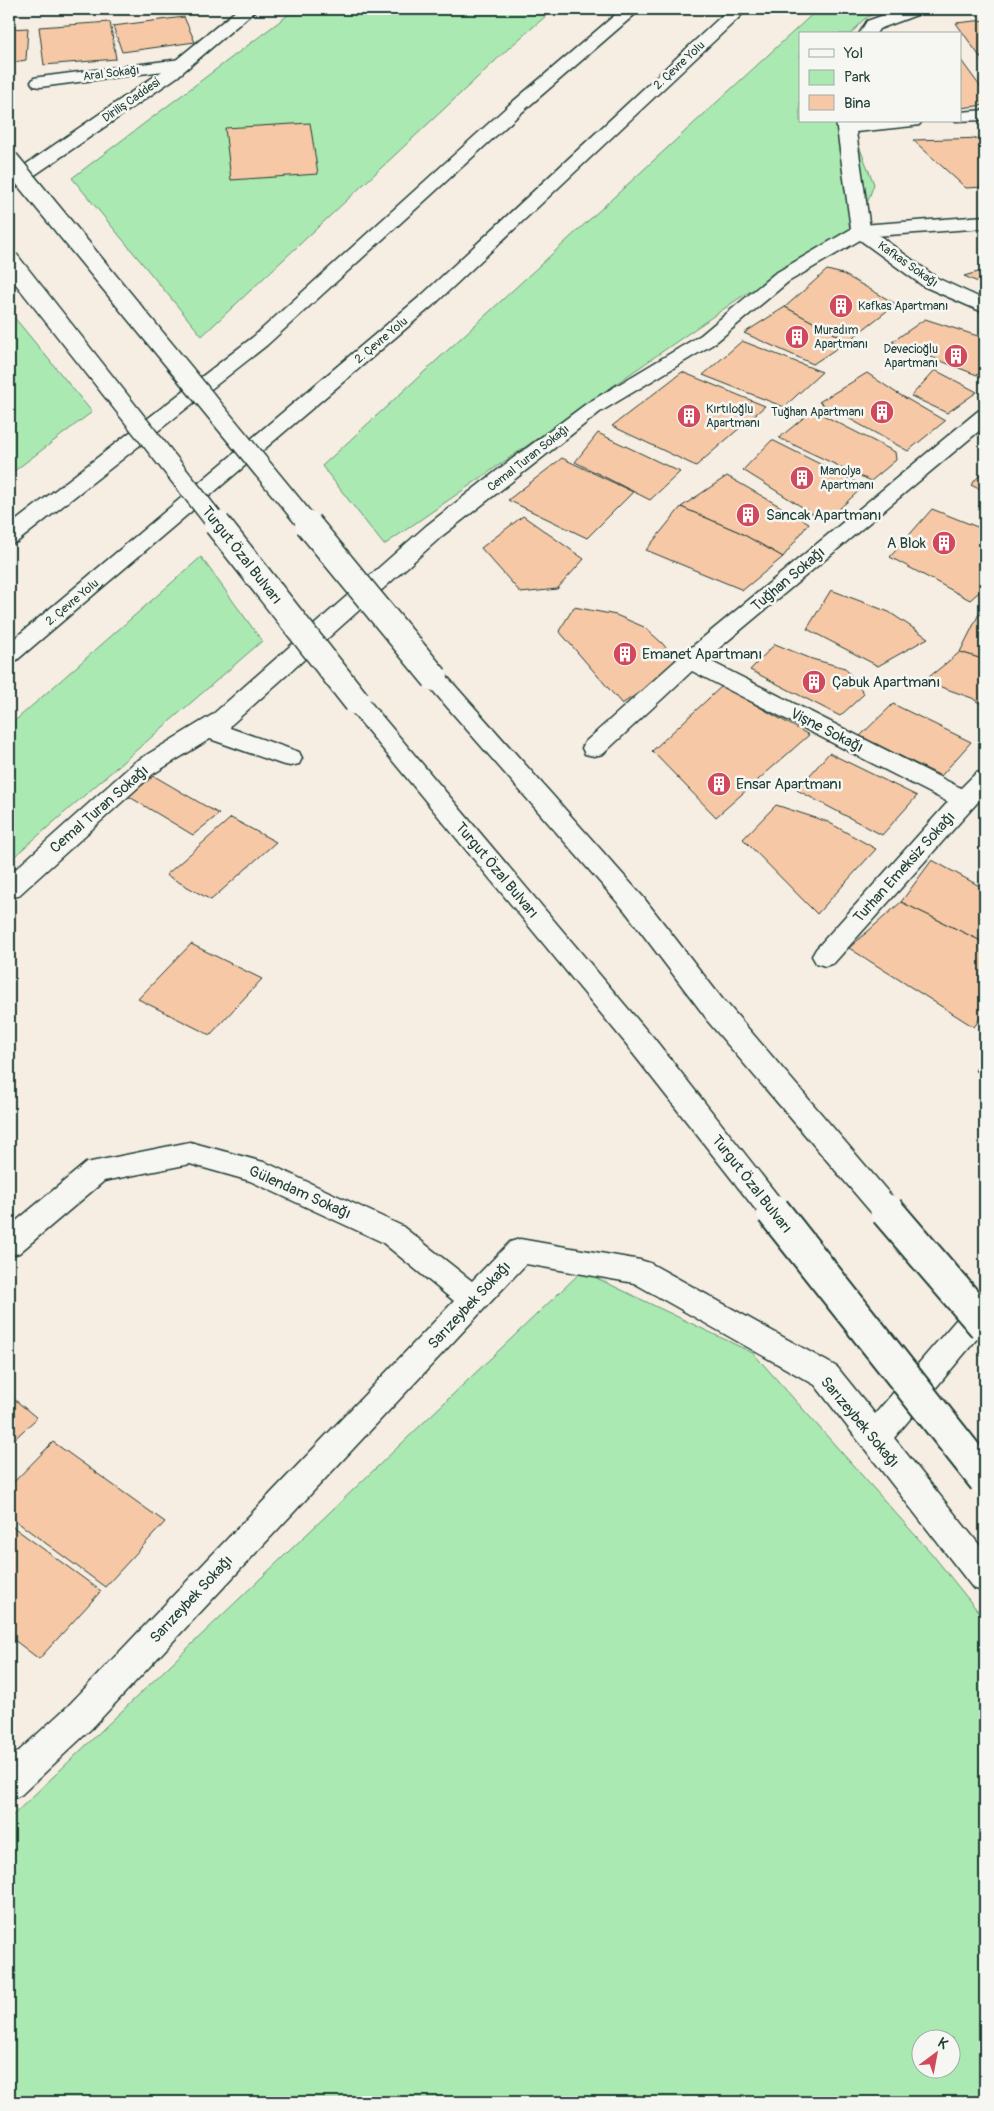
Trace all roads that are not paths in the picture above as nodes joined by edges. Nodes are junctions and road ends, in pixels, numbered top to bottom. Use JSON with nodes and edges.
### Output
{"nodes":[{"id":1,"x":248,"y":9,"type":"edge"},
{"id":2,"x":632,"y":9,"type":"edge"},
{"id":3,"x":739,"y":9,"type":"edge"},
{"id":4,"x":916,"y":9,"type":"edge"},
{"id":5,"x":868,"y":32,"type":"edge"},
{"id":6,"x":181,"y":64,"type":"junction"},
{"id":7,"x":40,"y":82,"type":"dead end"},
{"id":8,"x":985,"y":115,"type":"edge"},
{"id":9,"x":962,"y":117,"type":"edge"},
{"id":10,"x":890,"y":122,"type":"edge"},
{"id":11,"x":845,"y":124,"type":"edge"},
{"id":12,"x":9,"y":160,"type":"edge"},
{"id":13,"x":9,"y":184,"type":"edge"},
{"id":14,"x":985,"y":222,"type":"edge"},
{"id":15,"x":861,"y":230,"type":"junction"},
{"id":16,"x":9,"y":260,"type":"edge"},
{"id":17,"x":985,"y":307,"type":"edge"},
{"id":18,"x":985,"y":415,"type":"edge"},
{"id":19,"x":9,"y":537,"type":"edge"},
{"id":20,"x":9,"y":655,"type":"edge"},
{"id":21,"x":690,"y":660,"type":"junction"},
{"id":22,"x":221,"y":721,"type":"junction"},
{"id":23,"x":594,"y":748,"type":"dead end"},
{"id":24,"x":290,"y":758,"type":"dead end"},
{"id":25,"x":985,"y":779,"type":"edge"},
{"id":26,"x":964,"y":800,"type":"junction"},
{"id":27,"x":9,"y":889,"type":"edge"},
{"id":28,"x":825,"y":956,"type":"dead end"},
{"id":29,"x":9,"y":1244,"type":"edge"},
{"id":30,"x":474,"y":1300,"type":"junction"},
{"id":31,"x":985,"y":1308,"type":"edge"},
{"id":32,"x":985,"y":1325,"type":"edge"},
{"id":33,"x":875,"y":1437,"type":"junction"},
{"id":34,"x":985,"y":1479,"type":"edge"},
{"id":35,"x":985,"y":1577,"type":"edge"},
{"id":36,"x":9,"y":1783,"type":"edge"}],
"edges":[{"from":1,"to":6,"type":"main road","name":"Diriliş Caddesi"},
{"from":2,"to":19,"type":"main road"},
{"from":3,"to":20,"type":"main road","name":"2. Çevre Yolu"},
{"from":4,"to":5,"type":"main road"},
{"from":6,"to":7,"type":"main road","name":"Aral Sokağı"},
{"from":6,"to":13,"type":"main road","name":"Diriliş Caddesi"},
{"from":8,"to":9,"type":"main road"},
{"from":10,"to":11,"type":"main road"},
{"from":11,"to":15,"type":"main road"},
{"from":12,"to":32,"type":"main road","bridge":true},
{"from":14,"to":15,"type":"main road"},
{"from":15,"to":17,"type":"main road","name":"Kafkas Sokağı"},
{"from":15,"to":22,"type":"main road","name":"Cemal Turan Sokağı"},
{"from":16,"to":34,"type":"main road","name":"Turgut Özal Bulvarı","bridge":true},
{"from":18,"to":21,"type":"main road","name":"Tuğhan Sokağı"},
{"from":21,"to":23,"type":"main road","name":"Tuğhan Sokağı"},
{"from":21,"to":26,"type":"main road","name":"Vişne Sokağı"},
{"from":22,"to":24,"type":"main road"},
{"from":22,"to":27,"type":"main road","name":"Cemal Turan Sokağı"},
{"from":25,"to":26,"type":"main road","name":"Turhan Emeksiz Sokağı"},
{"from":26,"to":28,"type":"main road","name":"Turhan Emeksiz Sokağı"},
{"from":29,"to":30,"type":"main road","name":"Gülendam Sokağı"},
{"from":30,"to":33,"type":"main road","name":"Sarızeybek Sokağı"},
{"from":30,"to":36,"type":"main road","name":"Sarızeybek Sokağı"},
{"from":31,"to":33,"type":"main road"},
{"from":33,"to":35,"type":"main road","name":"Sarızeybek Sokağı"}]}
